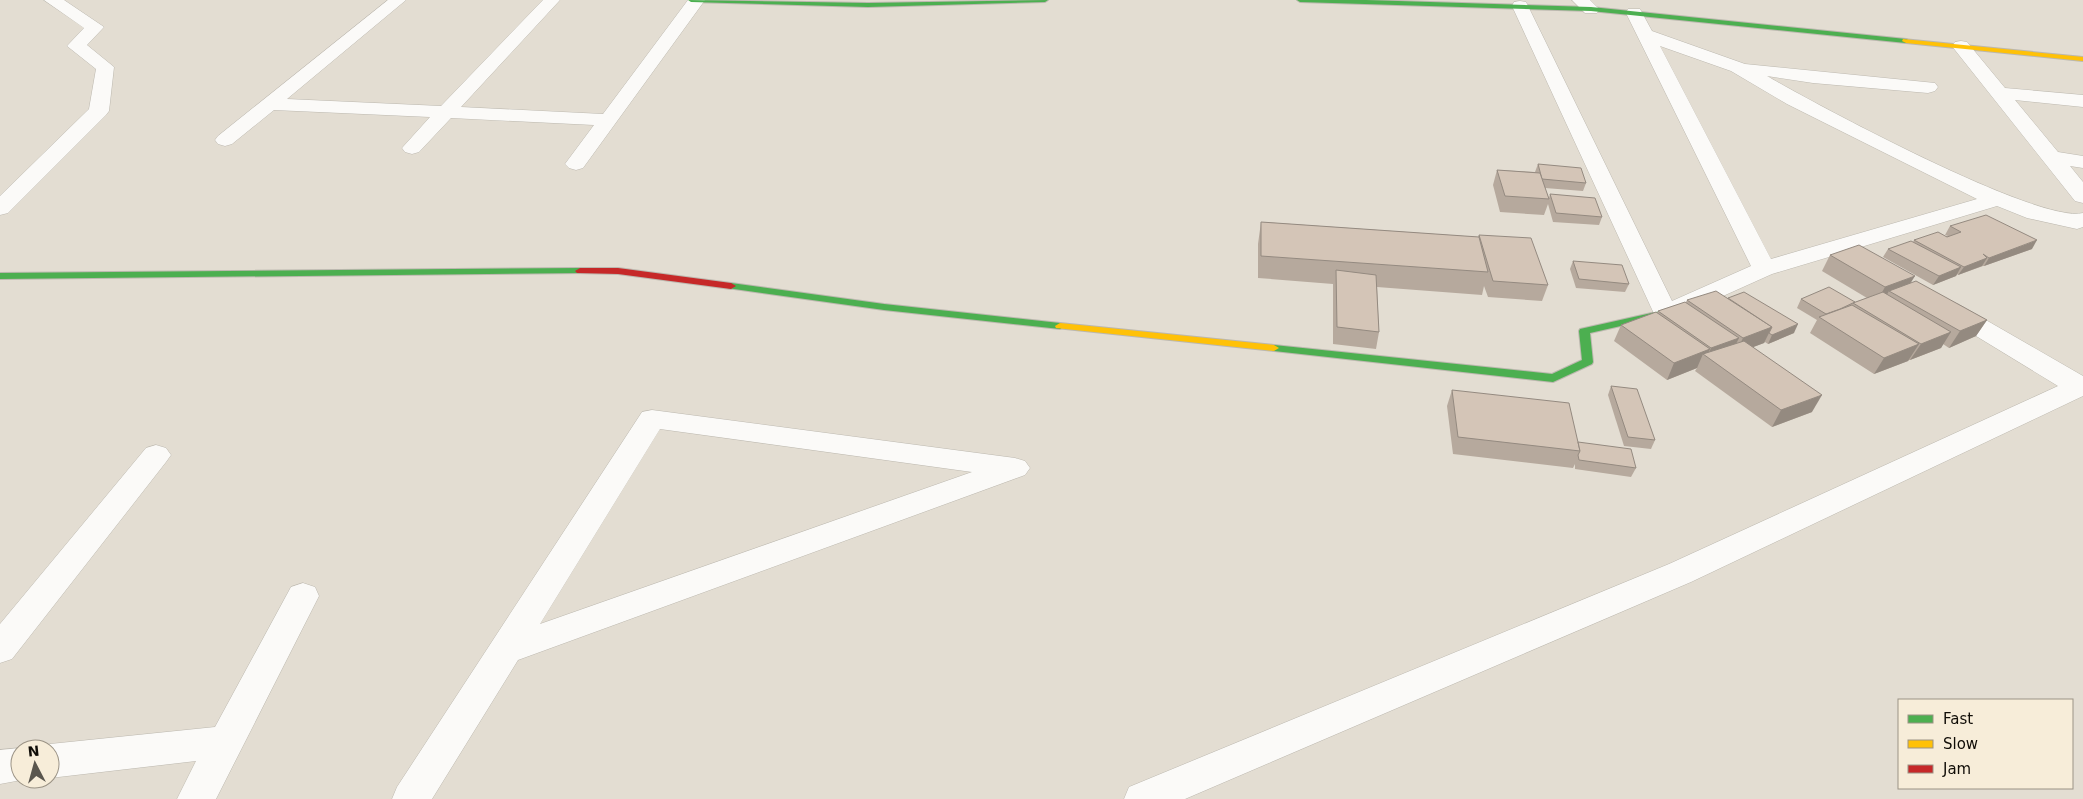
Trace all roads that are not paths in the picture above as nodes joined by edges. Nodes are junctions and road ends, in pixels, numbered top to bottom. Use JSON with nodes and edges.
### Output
{"nodes":[{"id":1,"x":52,"y":0,"type":"edge"},
{"id":2,"x":398,"y":0,"type":"edge"},
{"id":3,"x":552,"y":0,"type":"edge"},
{"id":4,"x":691,"y":0,"type":"edge"},
{"id":5,"x":697,"y":0,"type":"edge"},
{"id":6,"x":1045,"y":0,"type":"edge"},
{"id":7,"x":1300,"y":0,"type":"edge"},
{"id":8,"x":1585,"y":4,"type":"edge"},
{"id":9,"x":1520,"y":6,"type":"junction"},
{"id":10,"x":1634,"y":13,"type":"junction"},
{"id":11,"x":1646,"y":35,"type":"junction"},
{"id":12,"x":1962,"y":46,"type":"junction"},
{"id":13,"x":2083,"y":59,"type":"edge"},
{"id":14,"x":1738,"y":67,"type":"junction"},
{"id":15,"x":1928,"y":87,"type":"dead end"},
{"id":16,"x":1999,"y":93,"type":"junction"},
{"id":17,"x":2083,"y":101,"type":"edge"},
{"id":18,"x":269,"y":104,"type":"junction"},
{"id":19,"x":447,"y":111,"type":"junction"},
{"id":20,"x":609,"y":120,"type":"junction"},
{"id":21,"x":225,"y":140,"type":"dead end"},
{"id":22,"x":412,"y":148,"type":"dead end"},
{"id":23,"x":2051,"y":157,"type":"junction"},
{"id":24,"x":2083,"y":162,"type":"edge"},
{"id":25,"x":576,"y":164,"type":"dead end"},
{"id":26,"x":2083,"y":196,"type":"edge"},
{"id":27,"x":1999,"y":200,"type":"junction"},
{"id":28,"x":0,"y":208,"type":"edge"},
{"id":29,"x":2081,"y":222,"type":"edge"},
{"id":30,"x":1842,"y":246,"type":"junction"},
{"id":31,"x":1764,"y":269,"type":"junction"},
{"id":32,"x":0,"y":276,"type":"edge"},
{"id":33,"x":1901,"y":281,"type":"edge"},
{"id":34,"x":1927,"y":296,"type":"edge"},
{"id":35,"x":1665,"y":313,"type":"junction"},
{"id":36,"x":2081,"y":386,"type":"edge"},
{"id":37,"x":156,"y":455,"type":"dead end"},
{"id":38,"x":303,"y":596,"type":"dead end"},
{"id":39,"x":0,"y":649,"type":"edge"},
{"id":40,"x":506,"y":650,"type":"junction"},
{"id":41,"x":226,"y":742,"type":"junction"},
{"id":42,"x":60,"y":760,"type":"edge"},
{"id":43,"x":196,"y":799,"type":"edge"},
{"id":44,"x":411,"y":799,"type":"edge"},
{"id":45,"x":1143,"y":799,"type":"edge"}],
"edges":[{"from":1,"to":28,"type":"street"},
{"from":2,"to":18,"type":"street"},
{"from":3,"to":19,"type":"street"},
{"from":4,"to":5,"type":"street"},
{"from":5,"to":6,"type":"street"},
{"from":5,"to":20,"type":"street"},
{"from":7,"to":9,"type":"street"},
{"from":8,"to":9,"type":"street"},
{"from":8,"to":10,"type":"street"},
{"from":9,"to":35,"type":"street"},
{"from":10,"to":11,"type":"street"},
{"from":10,"to":12,"type":"street"},
{"from":11,"to":14,"type":"street"},
{"from":11,"to":31,"type":"street"},
{"from":12,"to":13,"type":"street"},
{"from":12,"to":16,"type":"street"},
{"from":14,"to":15,"type":"street"},
{"from":14,"to":27,"type":"street"},
{"from":16,"to":17,"type":"street"},
{"from":16,"to":23,"type":"street"},
{"from":18,"to":19,"type":"street"},
{"from":18,"to":21,"type":"street"},
{"from":19,"to":20,"type":"street"},
{"from":19,"to":22,"type":"street"},
{"from":20,"to":25,"type":"street"},
{"from":23,"to":24,"type":"street"},
{"from":23,"to":26,"type":"street"},
{"from":27,"to":29,"type":"street"},
{"from":27,"to":30,"type":"street"},
{"from":30,"to":31,"type":"street"},
{"from":30,"to":33,"type":"street"},
{"from":31,"to":35,"type":"street"},
{"from":32,"to":35,"type":"street"},
{"from":34,"to":36,"type":"street"},
{"from":36,"to":45,"type":"street"},
{"from":37,"to":39,"type":"street"},
{"from":38,"to":41,"type":"street"},
{"from":40,"to":40,"type":"street"},
{"from":40,"to":44,"type":"street"},
{"from":41,"to":42,"type":"street"},
{"from":41,"to":43,"type":"street"}]}
